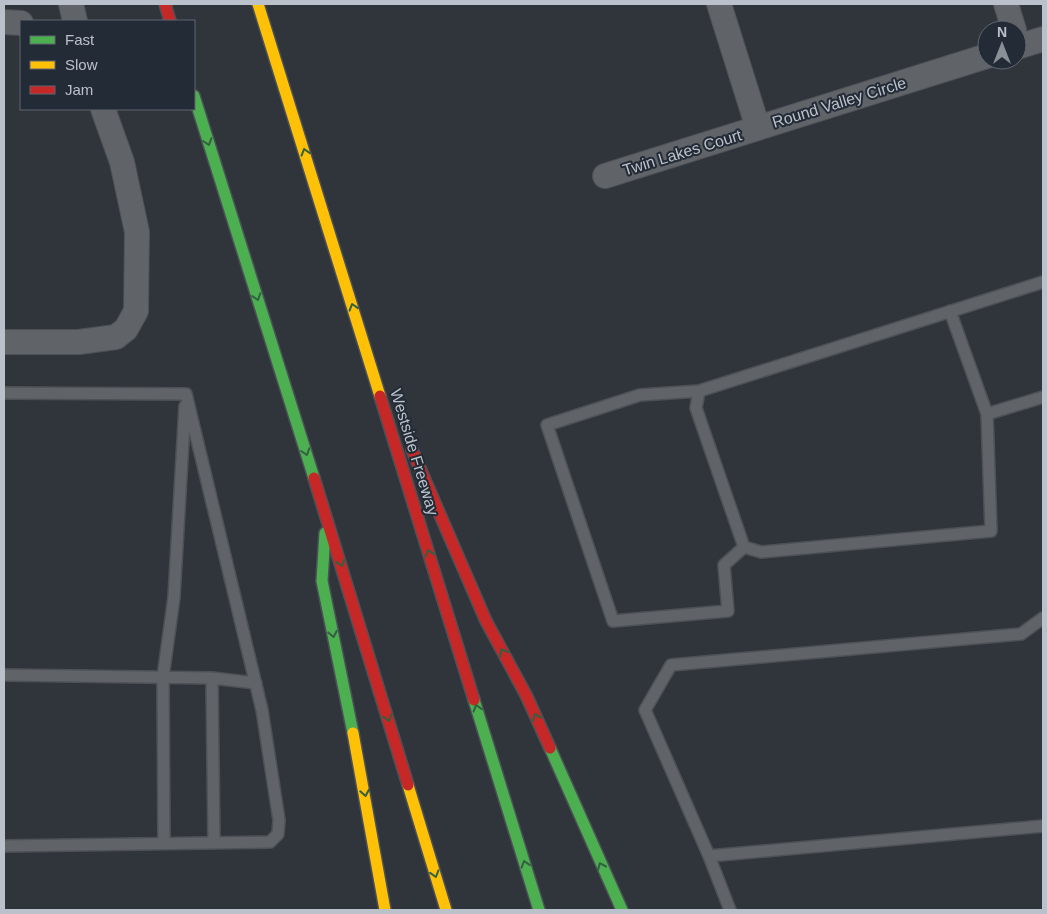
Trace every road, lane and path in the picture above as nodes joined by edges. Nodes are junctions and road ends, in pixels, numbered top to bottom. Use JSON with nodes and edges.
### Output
{"nodes":[{"id":1,"x":71,"y":4,"type":"edge"},
{"id":2,"x":165,"y":4,"type":"edge"},
{"id":3,"x":258,"y":4,"type":"edge"},
{"id":4,"x":719,"y":4,"type":"edge"},
{"id":5,"x":1006,"y":4,"type":"edge"},
{"id":6,"x":75,"y":20,"type":"edge"},
{"id":7,"x":170,"y":20,"type":"edge"},
{"id":8,"x":1011,"y":20,"type":"edge"},
{"id":9,"x":4,"y":22,"type":"edge"},
{"id":10,"x":20,"y":23,"type":"edge"},
{"id":11,"x":1043,"y":38,"type":"edge"},
{"id":12,"x":1027,"y":39,"type":"edge"},
{"id":13,"x":977,"y":59,"type":"edge"},
{"id":14,"x":195,"y":99,"type":"edge"},
{"id":15,"x":103,"y":110,"type":"edge"},
{"id":16,"x":758,"y":128,"type":"junction"},
{"id":17,"x":605,"y":176,"type":"dead end"},
{"id":18,"x":1043,"y":282,"type":"edge"},
{"id":19,"x":950,"y":311,"type":"junction"},
{"id":20,"x":4,"y":342,"type":"edge"},
{"id":21,"x":368,"y":353,"type":"junction"},
{"id":22,"x":699,"y":392,"type":"junction"},
{"id":23,"x":4,"y":393,"type":"edge"},
{"id":24,"x":186,"y":394,"type":"junction"},
{"id":25,"x":1043,"y":397,"type":"edge"},
{"id":26,"x":987,"y":414,"type":"junction"},
{"id":27,"x":326,"y":516,"type":"junction"},
{"id":28,"x":744,"y":547,"type":"junction"},
{"id":29,"x":1043,"y":618,"type":"edge"},
{"id":30,"x":4,"y":675,"type":"edge"},
{"id":31,"x":163,"y":677,"type":"junction"},
{"id":32,"x":212,"y":678,"type":"junction"},
{"id":33,"x":256,"y":683,"type":"junction"},
{"id":34,"x":1043,"y":826,"type":"edge"},
{"id":35,"x":214,"y":843,"type":"junction"},
{"id":36,"x":164,"y":844,"type":"junction"},
{"id":37,"x":4,"y":846,"type":"edge"},
{"id":38,"x":709,"y":856,"type":"junction"},
{"id":39,"x":385,"y":910,"type":"edge"},
{"id":40,"x":446,"y":910,"type":"edge"},
{"id":41,"x":539,"y":910,"type":"edge"},
{"id":42,"x":622,"y":910,"type":"edge"},
{"id":43,"x":730,"y":910,"type":"edge"}],
"edges":[{"from":1,"to":6,"type":"street"},
{"from":2,"to":7,"type":"highway"},
{"from":21,"to":3,"type":"highway","name":"Westside Freeway","one_way":true},
{"from":4,"to":16,"type":"street","name":"Round Valley Circle"},
{"from":5,"to":8,"type":"street"},
{"from":9,"to":10,"type":"street"},
{"from":11,"to":12,"type":"street"},
{"from":13,"to":16,"type":"street","name":"Round Valley Circle"},
{"from":14,"to":27,"type":"highway","one_way":true},
{"from":15,"to":20,"type":"street"},
{"from":16,"to":17,"type":"street","name":"Twin Lakes Court"},
{"from":18,"to":19,"type":"lane"},
{"from":19,"to":22,"type":"lane"},
{"from":19,"to":26,"type":"lane"},
{"from":41,"to":21,"type":"highway","name":"Westside Freeway","one_way":true},
{"from":42,"to":21,"type":"highway","one_way":true},
{"from":22,"to":28,"type":"lane"},
{"from":22,"to":28,"type":"lane"},
{"from":23,"to":24,"type":"lane"},
{"from":24,"to":31,"type":"lane"},
{"from":24,"to":33,"type":"lane"},
{"from":25,"to":26,"type":"lane"},
{"from":26,"to":28,"type":"lane"},
{"from":27,"to":39,"type":"highway","one_way":true},
{"from":27,"to":40,"type":"highway","one_way":true},
{"from":29,"to":38,"type":"lane"},
{"from":30,"to":31,"type":"lane"},
{"from":31,"to":32,"type":"lane"},
{"from":31,"to":36,"type":"lane"},
{"from":32,"to":33,"type":"lane"},
{"from":32,"to":35,"type":"lane"},
{"from":33,"to":35,"type":"lane"},
{"from":34,"to":38,"type":"lane"},
{"from":35,"to":36,"type":"lane"},
{"from":36,"to":37,"type":"lane"},
{"from":38,"to":43,"type":"lane"}]}
